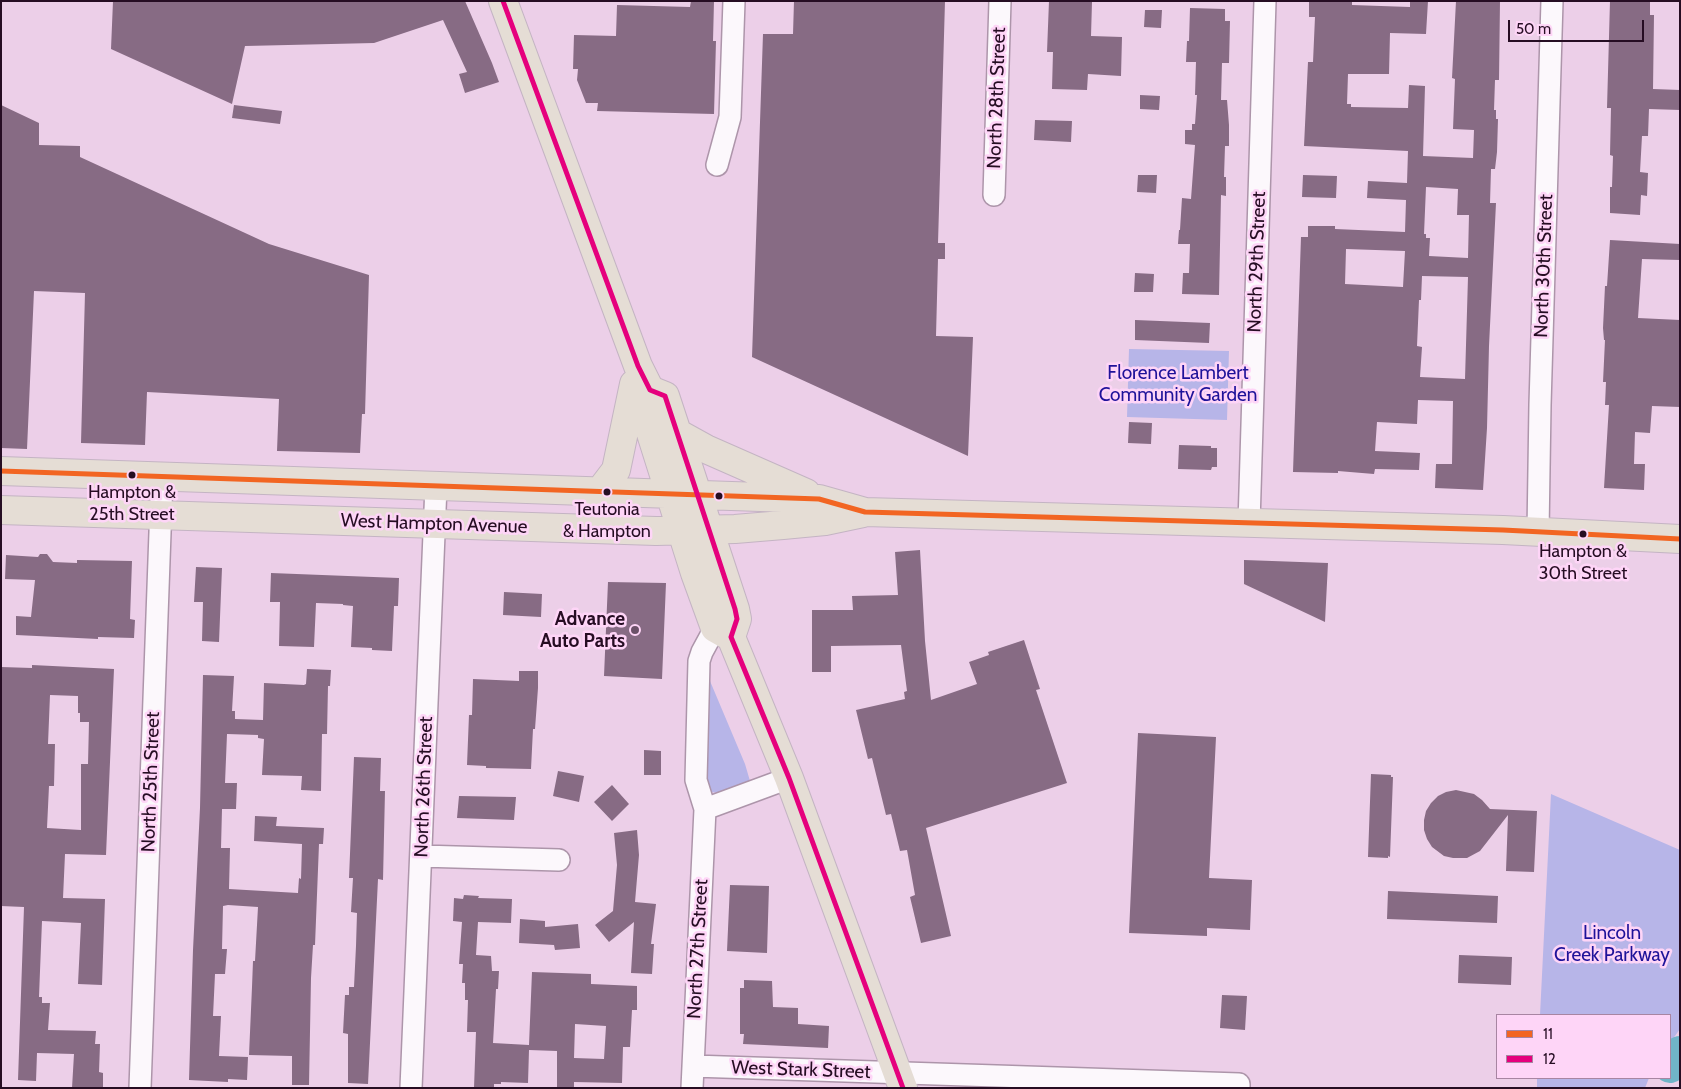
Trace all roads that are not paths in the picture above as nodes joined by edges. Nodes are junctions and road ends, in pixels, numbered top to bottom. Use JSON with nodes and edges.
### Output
{"nodes":[{"id":1,"x":503,"y":1,"type":"edge"},
{"id":2,"x":734,"y":1,"type":"edge"},
{"id":3,"x":1000,"y":1,"type":"edge"},
{"id":4,"x":1265,"y":1,"type":"edge"},
{"id":5,"x":1552,"y":1,"type":"edge"},
{"id":6,"x":717,"y":165,"type":"dead end"},
{"id":7,"x":994,"y":195,"type":"dead end"},
{"id":8,"x":638,"y":366,"type":"junction"},
{"id":9,"x":650,"y":390,"type":"junction"},
{"id":10,"x":677,"y":433,"type":"junction"},
{"id":11,"x":1,"y":471,"type":"edge"},
{"id":12,"x":162,"y":477,"type":"junction"},
{"id":13,"x":436,"y":486,"type":"junction"},
{"id":14,"x":600,"y":491,"type":"junction"},
{"id":15,"x":669,"y":493,"type":"junction"},
{"id":16,"x":697,"y":494,"type":"junction"},
{"id":17,"x":818,"y":499,"type":"junction"},
{"id":18,"x":1,"y":510,"type":"edge"},
{"id":19,"x":866,"y":512,"type":"junction"},
{"id":20,"x":161,"y":515,"type":"junction"},
{"id":21,"x":1249,"y":523,"type":"junction"},
{"id":22,"x":434,"y":524,"type":"junction"},
{"id":23,"x":682,"y":530,"type":"junction"},
{"id":24,"x":709,"y":530,"type":"junction"},
{"id":25,"x":1538,"y":532,"type":"junction"},
{"id":26,"x":1680,"y":539,"type":"edge"},
{"id":27,"x":723,"y":632,"type":"junction"},
{"id":28,"x":789,"y":778,"type":"junction"},
{"id":29,"x":705,"y":810,"type":"junction"},
{"id":30,"x":421,"y":856,"type":"junction"},
{"id":31,"x":559,"y":860,"type":"dead end"},
{"id":32,"x":693,"y":1066,"type":"junction"},
{"id":33,"x":901,"y":1080,"type":"edge"},
{"id":34,"x":1239,"y":1086,"type":"edge"},
{"id":35,"x":140,"y":1088,"type":"edge"},
{"id":36,"x":411,"y":1088,"type":"edge"},
{"id":37,"x":692,"y":1088,"type":"edge"}],
"edges":[{"from":1,"to":8,"type":"main road"},
{"from":2,"to":6,"type":"street"},
{"from":3,"to":7,"type":"street","name":"North 28th Street"},
{"from":4,"to":21,"type":"street","name":"North 29th Street"},
{"from":5,"to":25,"type":"street","name":"North 30th Street"},
{"from":8,"to":9,"type":"main road"},
{"from":8,"to":14,"type":"main road"},
{"from":9,"to":10,"type":"main road"},
{"from":9,"to":15,"type":"main road"},
{"from":10,"to":16,"type":"main road"},
{"from":10,"to":17,"type":"main road"},
{"from":11,"to":12,"type":"main road","name":"West Hampton Avenue"},
{"from":12,"to":13,"type":"main road","name":"West Hampton Avenue"},
{"from":12,"to":20,"type":"street","name":"North 25th Street"},
{"from":13,"to":14,"type":"main road","name":"West Hampton Avenue"},
{"from":13,"to":22,"type":"street","name":"North 26th Street"},
{"from":14,"to":15,"type":"main road","name":"West Hampton Avenue"},
{"from":15,"to":16,"type":"main road","name":"West Hampton Avenue"},
{"from":15,"to":23,"type":"main road"},
{"from":16,"to":17,"type":"main road","name":"West Hampton Avenue"},
{"from":16,"to":24,"type":"main road"},
{"from":17,"to":19,"type":"main road","name":"West Hampton Avenue"},
{"from":18,"to":20,"type":"main road","name":"West Hampton Avenue"},
{"from":19,"to":21,"type":"main road","name":"West Hampton Avenue"},
{"from":19,"to":24,"type":"main road","name":"West Hampton Avenue"},
{"from":20,"to":22,"type":"main road","name":"West Hampton Avenue"},
{"from":20,"to":35,"type":"street","name":"North 25th Street"},
{"from":21,"to":25,"type":"main road","name":"West Hampton Avenue"},
{"from":22,"to":23,"type":"main road","name":"West Hampton Avenue"},
{"from":22,"to":30,"type":"street","name":"North 26th Street"},
{"from":23,"to":24,"type":"main road","name":"West Hampton Avenue"},
{"from":23,"to":27,"type":"main road"},
{"from":24,"to":27,"type":"main road"},
{"from":25,"to":26,"type":"main road","name":"West Hampton Avenue"},
{"from":27,"to":28,"type":"main road"},
{"from":27,"to":29,"type":"street","name":"North 27th Street"},
{"from":28,"to":29,"type":"street"},
{"from":28,"to":33,"type":"main road"},
{"from":29,"to":32,"type":"street","name":"North 27th Street"},
{"from":30,"to":31,"type":"street"},
{"from":30,"to":36,"type":"street","name":"North 26th Street"},
{"from":32,"to":33,"type":"street","name":"West Stark Street"},
{"from":32,"to":37,"type":"street","name":"North 27th Street"},
{"from":33,"to":34,"type":"street","name":"West Stark Street"}]}
